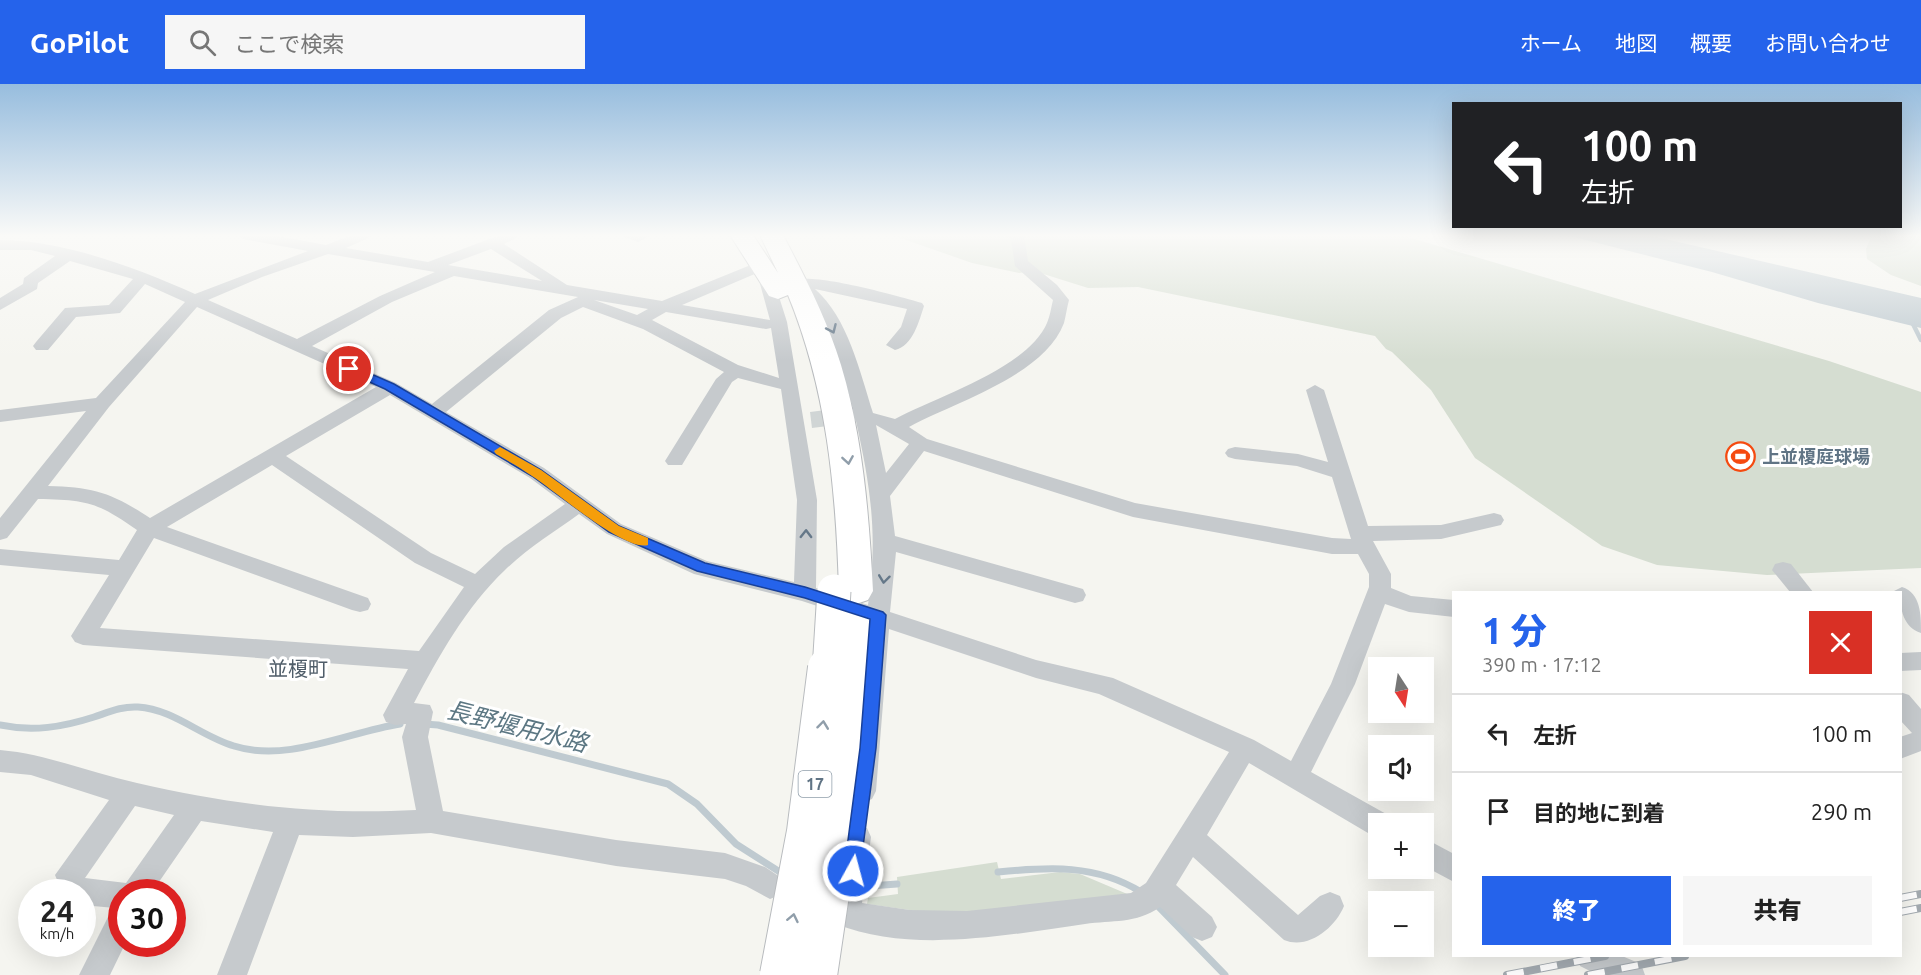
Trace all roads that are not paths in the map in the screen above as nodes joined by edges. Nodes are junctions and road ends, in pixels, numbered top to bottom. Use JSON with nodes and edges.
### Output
{"nodes":[{"id":1,"x":38,"y":277,"type":"edge"},
{"id":2,"x":143,"y":277,"type":"joint"},
{"id":3,"x":254,"y":277,"type":"edge"},
{"id":4,"x":438,"y":277,"type":"edge"},
{"id":5,"x":485,"y":277,"type":"edge"},
{"id":6,"x":545,"y":277,"type":"edge"},
{"id":7,"x":735,"y":277,"type":"edge"},
{"id":8,"x":766,"y":277,"type":"edge"},
{"id":9,"x":769,"y":277,"type":"edge"},
{"id":10,"x":779,"y":277,"type":"edge"},
{"id":11,"x":793,"y":277,"type":"edge"},
{"id":12,"x":1037,"y":277,"type":"edge"},
{"id":13,"x":797,"y":283,"type":"junction"},
{"id":14,"x":567,"y":290,"type":"junction"},
{"id":15,"x":195,"y":300,"type":"junction"},
{"id":16,"x":585,"y":300,"type":"junction"},
{"id":17,"x":0,"y":305,"type":"edge"},
{"id":18,"x":663,"y":307,"type":"junction"},
{"id":19,"x":639,"y":321,"type":"junction"},
{"id":20,"x":766,"y":324,"type":"dead end"},
{"id":21,"x":801,"y":338,"type":"junction"},
{"id":22,"x":895,"y":345,"type":"dead end"},
{"id":23,"x":42,"y":346,"type":"dead end"},
{"id":24,"x":298,"y":346,"type":"junction"},
{"id":25,"x":736,"y":370,"type":"junction"},
{"id":26,"x":789,"y":386,"type":"junction"},
{"id":27,"x":390,"y":387,"type":"junction"},
{"id":28,"x":1315,"y":390,"type":"dead end"},
{"id":29,"x":102,"y":403,"type":"junction"},
{"id":30,"x":434,"y":412,"type":"junction"},
{"id":31,"x":858,"y":415,"type":"junction"},
{"id":32,"x":0,"y":416,"type":"edge"},
{"id":33,"x":895,"y":427,"type":"junction"},
{"id":34,"x":920,"y":442,"type":"junction"},
{"id":35,"x":1235,"y":453,"type":"dead end"},
{"id":36,"x":271,"y":455,"type":"junction"},
{"id":37,"x":675,"y":461,"type":"dead end"},
{"id":38,"x":1339,"y":472,"type":"junction"},
{"id":39,"x":33,"y":492,"type":"junction"},
{"id":40,"x":879,"y":497,"type":"junction"},
{"id":41,"x":578,"y":505,"type":"junction"},
{"id":42,"x":1494,"y":520,"type":"dead end"},
{"id":43,"x":149,"y":528,"type":"junction"},
{"id":44,"x":0,"y":533,"type":"edge"},
{"id":45,"x":1362,"y":540,"type":"junction"},
{"id":46,"x":885,"y":541,"type":"junction"},
{"id":47,"x":0,"y":556,"type":"edge"},
{"id":48,"x":124,"y":568,"type":"junction"},
{"id":49,"x":1783,"y":570,"type":"dead end"},
{"id":50,"x":477,"y":584,"type":"junction"},
{"id":51,"x":1801,"y":591,"type":"edge"},
{"id":52,"x":1378,"y":592,"type":"junction"},
{"id":53,"x":1075,"y":595,"type":"dead end"},
{"id":54,"x":1902,"y":595,"type":"edge"},
{"id":55,"x":843,"y":597,"type":"junction"},
{"id":56,"x":360,"y":604,"type":"dead end"},
{"id":57,"x":1452,"y":609,"type":"edge"},
{"id":58,"x":1921,"y":624,"type":"edge"},
{"id":59,"x":424,"y":661,"type":"junction"},
{"id":60,"x":1921,"y":661,"type":"edge"},
{"id":61,"x":1902,"y":662,"type":"edge"},
{"id":62,"x":1902,"y":704,"type":"edge"},
{"id":63,"x":1921,"y":726,"type":"edge"},
{"id":64,"x":1921,"y":740,"type":"edge"},
{"id":65,"x":1902,"y":747,"type":"edge"},
{"id":66,"x":1245,"y":748,"type":"junction"},
{"id":67,"x":0,"y":761,"type":"edge"},
{"id":68,"x":1296,"y":776,"type":"junction"},
{"id":69,"x":129,"y":793,"type":"junction"},
{"id":70,"x":195,"y":808,"type":"junction"},
{"id":71,"x":1368,"y":818,"type":"edge"},
{"id":72,"x":430,"y":821,"type":"junction"},
{"id":73,"x":290,"y":822,"type":"junction"},
{"id":74,"x":1191,"y":838,"type":"junction"},
{"id":75,"x":1434,"y":856,"type":"edge"},
{"id":76,"x":1452,"y":868,"type":"edge"},
{"id":77,"x":145,"y":879,"type":"edge"},
{"id":78,"x":770,"y":886,"type":"dead end"},
{"id":79,"x":108,"y":894,"type":"edge"},
{"id":80,"x":1152,"y":895,"type":"junction"},
{"id":81,"x":849,"y":898,"type":"junction"},
{"id":82,"x":1330,"y":906,"type":"dead end"},
{"id":83,"x":1202,"y":927,"type":"dead end"},
{"id":84,"x":108,"y":947,"type":"edge"},
{"id":85,"x":1593,"y":957,"type":"edge"},
{"id":86,"x":94,"y":975,"type":"edge"},
{"id":87,"x":232,"y":975,"type":"edge"},
{"id":88,"x":782,"y":975,"type":"edge"},
{"id":89,"x":816,"y":975,"type":"edge"},
{"id":90,"x":836,"y":975,"type":"edge"},
{"id":91,"x":1630,"y":975,"type":"edge"}],
"edges":[{"from":1,"to":17,"type":"street"},
{"from":2,"to":15,"type":"street"},
{"from":2,"to":23,"type":"street"},
{"from":3,"to":15,"type":"street"},
{"from":4,"to":24,"type":"street"},
{"from":5,"to":14,"type":"street"},
{"from":6,"to":14,"type":"street"},
{"from":7,"to":18,"type":"street"},
{"from":8,"to":26,"type":"street"},
{"from":9,"to":21,"type":"highway","number":"17"},
{"from":10,"to":21,"type":"highway","number":"17"},
{"from":11,"to":13,"type":"highway","number":"17"},
{"from":12,"to":33,"type":"street"},
{"from":13,"to":22,"type":"street"},
{"from":13,"to":31,"type":"street","one_way":true},
{"from":13,"to":55,"type":"highway","number":"17","one_way":true},
{"from":14,"to":16,"type":"street"},
{"from":14,"to":18,"type":"street"},
{"from":15,"to":24,"type":"street"},
{"from":15,"to":29,"type":"street"},
{"from":16,"to":19,"type":"street"},
{"from":16,"to":30,"type":"street"},
{"from":18,"to":19,"type":"street"},
{"from":18,"to":20,"type":"street"},
{"from":19,"to":25,"type":"street"},
{"from":21,"to":55,"type":"highway","number":"17"},
{"from":24,"to":27,"type":"street"},
{"from":25,"to":26,"type":"street"},
{"from":25,"to":37,"type":"street"},
{"from":55,"to":26,"type":"street","one_way":true},
{"from":27,"to":30,"type":"street"},
{"from":27,"to":36,"type":"street"},
{"from":28,"to":38,"type":"street"},
{"from":29,"to":32,"type":"street"},
{"from":29,"to":39,"type":"street"},
{"from":30,"to":41,"type":"street"},
{"from":31,"to":33,"type":"street"},
{"from":31,"to":40,"type":"street"},
{"from":33,"to":34,"type":"street"},
{"from":34,"to":40,"type":"street"},
{"from":34,"to":45,"type":"street"},
{"from":35,"to":38,"type":"street"},
{"from":36,"to":43,"type":"street"},
{"from":36,"to":50,"type":"street"},
{"from":38,"to":45,"type":"street"},
{"from":39,"to":43,"type":"street"},
{"from":39,"to":44,"type":"street"},
{"from":40,"to":46,"type":"street"},
{"from":41,"to":50,"type":"street"},
{"from":41,"to":55,"type":"street"},
{"from":42,"to":45,"type":"street"},
{"from":43,"to":48,"type":"street"},
{"from":43,"to":56,"type":"street"},
{"from":45,"to":52,"type":"street"},
{"from":46,"to":53,"type":"street"},
{"from":46,"to":55,"type":"street","one_way":true},
{"from":47,"to":48,"type":"street"},
{"from":48,"to":59,"type":"street"},
{"from":49,"to":51,"type":"street"},
{"from":50,"to":59,"type":"street"},
{"from":52,"to":57,"type":"street"},
{"from":52,"to":68,"type":"street"},
{"from":54,"to":58,"type":"street"},
{"from":55,"to":66,"type":"street"},
{"from":55,"to":81,"type":"street"},
{"from":88,"to":55,"type":"highway","number":"17","one_way":true,"bridge":true},
{"from":55,"to":89,"type":"highway","number":"17","bridge":true},
{"from":59,"to":72,"type":"street"},
{"from":60,"to":61,"type":"street"},
{"from":62,"to":63,"type":"street"},
{"from":64,"to":65,"type":"street"},
{"from":66,"to":68,"type":"street"},
{"from":66,"to":74,"type":"street"},
{"from":67,"to":69,"type":"street"},
{"from":68,"to":71,"type":"street"},
{"from":69,"to":70,"type":"street"},
{"from":69,"to":79,"type":"street"},
{"from":70,"to":73,"type":"street"},
{"from":70,"to":77,"type":"street"},
{"from":72,"to":73,"type":"street"},
{"from":72,"to":78,"type":"street"},
{"from":73,"to":87,"type":"street"},
{"from":74,"to":80,"type":"street"},
{"from":74,"to":82,"type":"street"},
{"from":75,"to":76,"type":"street"},
{"from":80,"to":81,"type":"street"},
{"from":80,"to":83,"type":"street"},
{"from":81,"to":90,"type":"street"},
{"from":84,"to":86,"type":"street"},
{"from":85,"to":91,"type":"street"}]}
